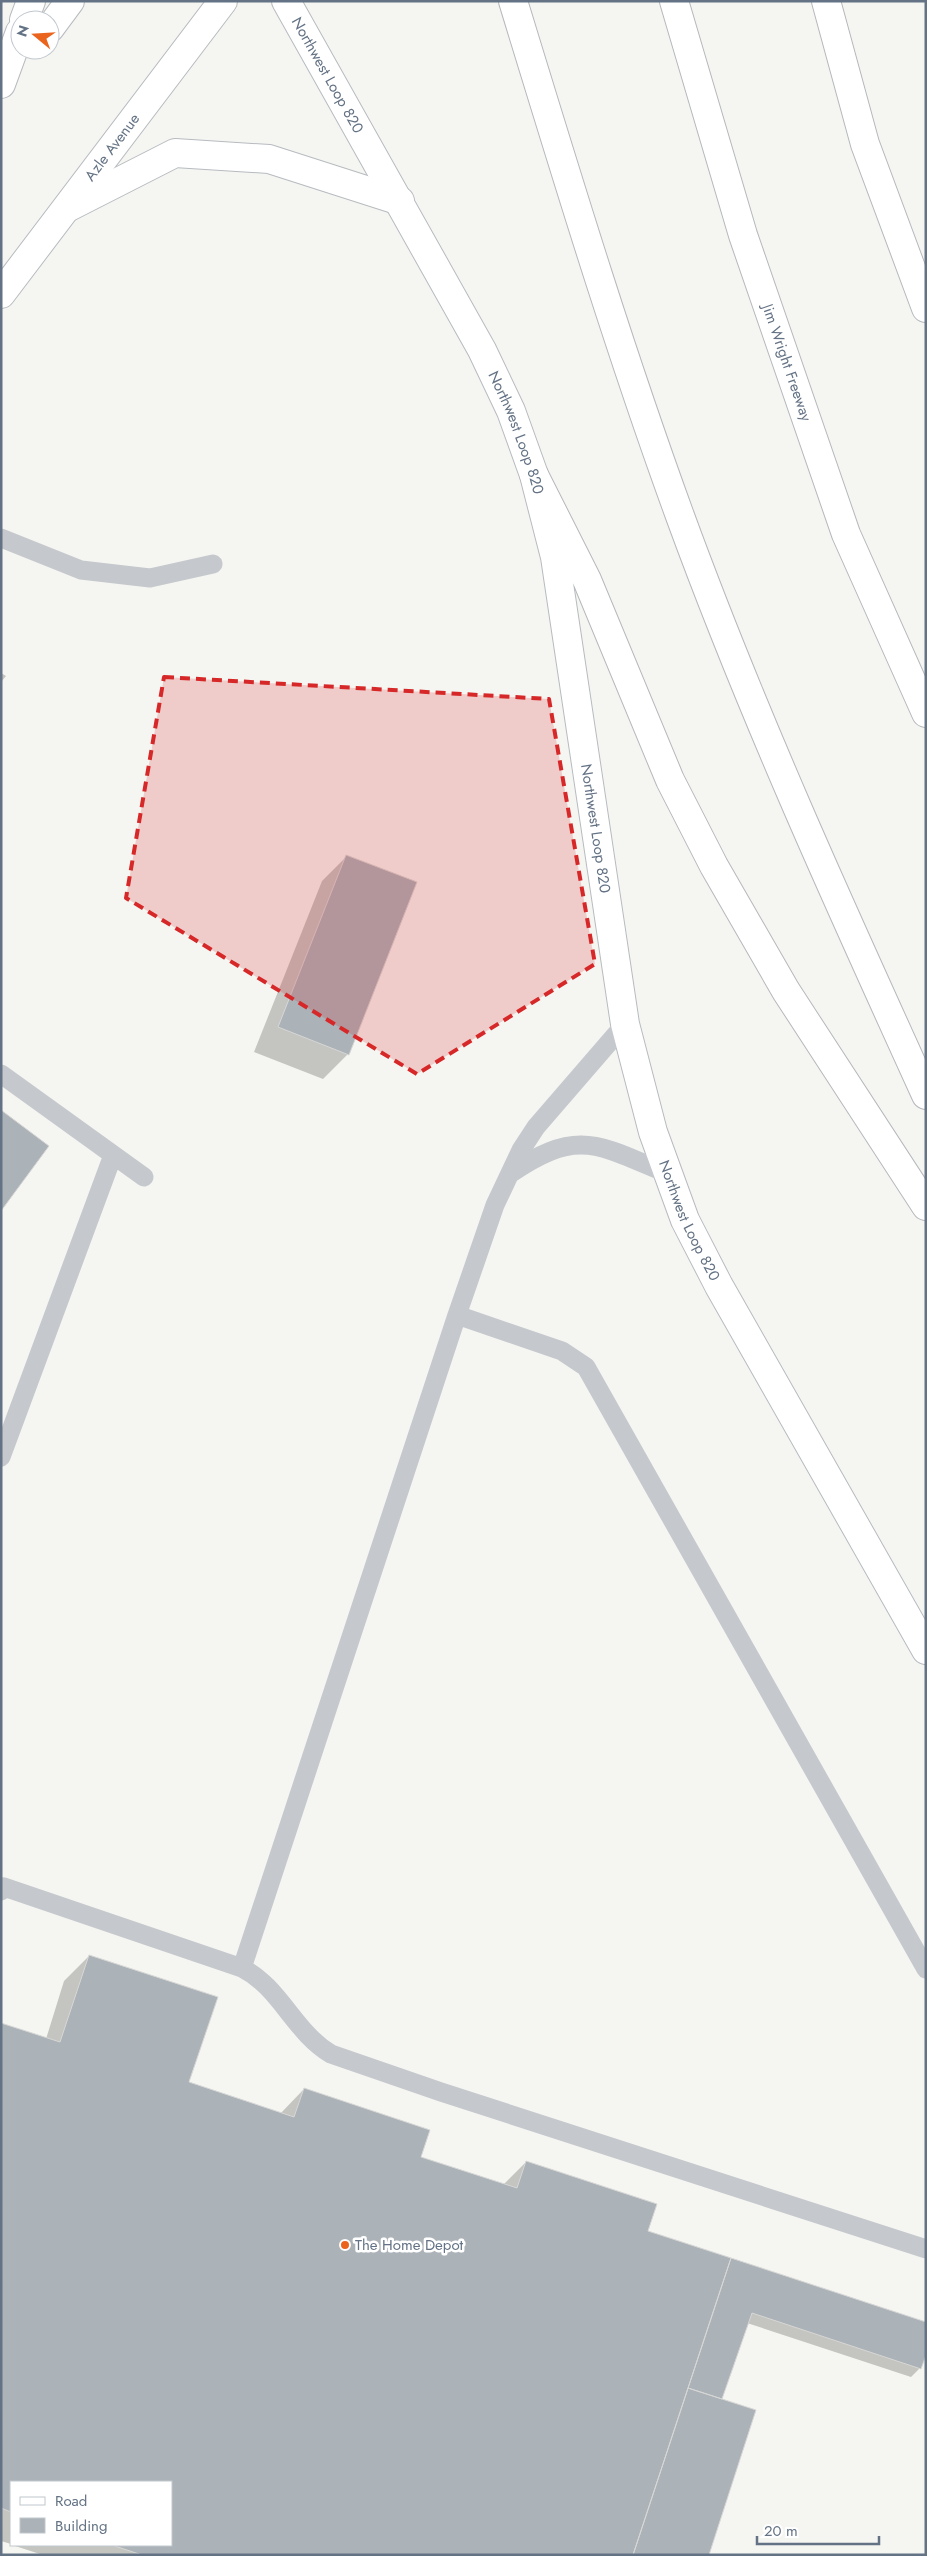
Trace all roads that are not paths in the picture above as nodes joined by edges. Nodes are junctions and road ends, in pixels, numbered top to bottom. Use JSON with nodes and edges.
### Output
{"nodes":[{"id":1,"x":70,"y":1,"type":"edge"},
{"id":2,"x":223,"y":1,"type":"edge"},
{"id":3,"x":286,"y":1,"type":"edge"},
{"id":4,"x":513,"y":1,"type":"edge"},
{"id":5,"x":674,"y":1,"type":"edge"},
{"id":6,"x":826,"y":1,"type":"edge"},
{"id":7,"x":60,"y":14,"type":"edge"},
{"id":8,"x":10,"y":59,"type":"edge"},
{"id":9,"x":25,"y":60,"type":"edge"},
{"id":10,"x":1,"y":84,"type":"edge"},
{"id":11,"x":1,"y":92,"type":"edge"},
{"id":12,"x":400,"y":201,"type":"junction"},
{"id":13,"x":63,"y":210,"type":"junction"},
{"id":14,"x":1,"y":294,"type":"edge"},
{"id":15,"x":926,"y":308,"type":"edge"},
{"id":16,"x":534,"y":475,"type":"junction"},
{"id":17,"x":1,"y":538,"type":"edge"},
{"id":18,"x":213,"y":564,"type":"dead end"},
{"id":19,"x":926,"y":713,"type":"edge"},
{"id":20,"x":625,"y":1024,"type":"junction"},
{"id":21,"x":1,"y":1074,"type":"edge"},
{"id":22,"x":926,"y":1095,"type":"edge"},
{"id":23,"x":113,"y":1155,"type":"junction"},
{"id":24,"x":666,"y":1173,"type":"junction"},
{"id":25,"x":509,"y":1174,"type":"junction"},
{"id":26,"x":144,"y":1177,"type":"dead end"},
{"id":27,"x":926,"y":1206,"type":"edge"},
{"id":28,"x":457,"y":1315,"type":"junction"},
{"id":29,"x":1,"y":1457,"type":"edge"},
{"id":30,"x":926,"y":1650,"type":"edge"},
{"id":31,"x":1,"y":1891,"type":"edge"},
{"id":32,"x":242,"y":1968,"type":"junction"},
{"id":33,"x":926,"y":1969,"type":"edge"},
{"id":34,"x":926,"y":2249,"type":"edge"}],
"edges":[{"from":1,"to":7,"type":"main road"},
{"from":2,"to":13,"type":"main road","name":"Azle Avenue"},
{"from":3,"to":12,"type":"main road","name":"Northwest Loop 820"},
{"from":4,"to":22,"type":"main road"},
{"from":5,"to":19,"type":"main road","name":"Jim Wright Freeway"},
{"from":6,"to":15,"type":"main road"},
{"from":8,"to":10,"type":"main road"},
{"from":9,"to":11,"type":"main road"},
{"from":12,"to":13,"type":"main road"},
{"from":12,"to":16,"type":"main road","name":"Northwest Loop 820"},
{"from":13,"to":14,"type":"main road","name":"Azle Avenue"},
{"from":16,"to":20,"type":"main road","name":"Northwest Loop 820"},
{"from":16,"to":27,"type":"main road"},
{"from":17,"to":18,"type":"lane"},
{"from":20,"to":24,"type":"main road","name":"Northwest Loop 820"},
{"from":20,"to":25,"type":"lane"},
{"from":21,"to":23,"type":"lane"},
{"from":23,"to":26,"type":"lane"},
{"from":23,"to":29,"type":"lane"},
{"from":24,"to":25,"type":"lane"},
{"from":24,"to":30,"type":"main road","name":"Northwest Loop 820"},
{"from":25,"to":28,"type":"lane"},
{"from":28,"to":32,"type":"lane"},
{"from":28,"to":33,"type":"lane"},
{"from":31,"to":32,"type":"lane"},
{"from":32,"to":34,"type":"lane"}]}
